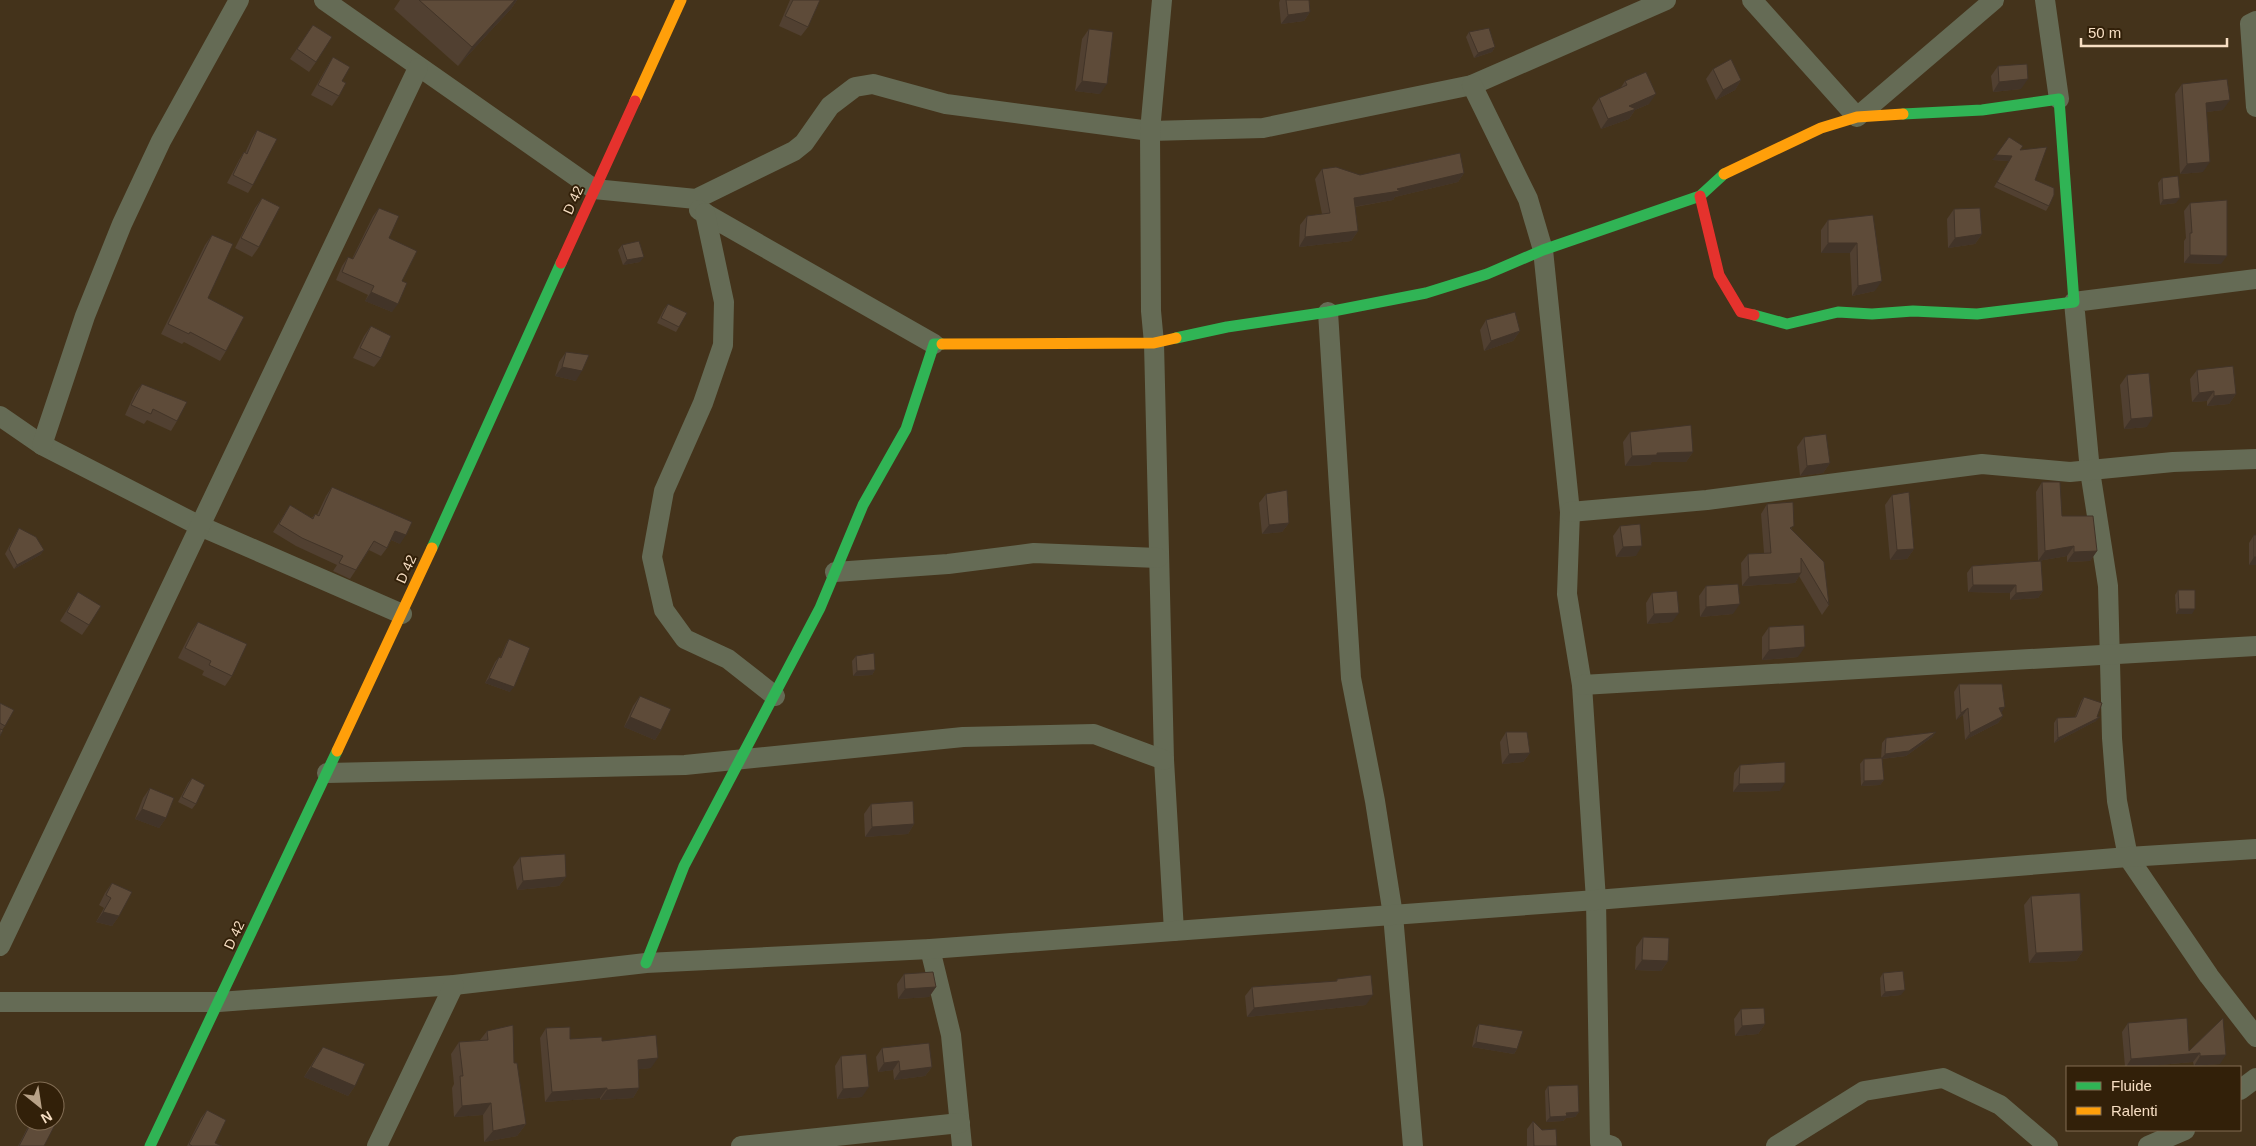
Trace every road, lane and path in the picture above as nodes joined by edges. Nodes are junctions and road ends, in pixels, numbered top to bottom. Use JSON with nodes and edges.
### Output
{"nodes":[{"id":1,"x":239,"y":0,"type":"edge"},
{"id":2,"x":324,"y":0,"type":"edge"},
{"id":3,"x":681,"y":0,"type":"edge"},
{"id":4,"x":1162,"y":0,"type":"edge"},
{"id":5,"x":1666,"y":0,"type":"edge"},
{"id":6,"x":1752,"y":0,"type":"edge"},
{"id":7,"x":1994,"y":0,"type":"edge"},
{"id":8,"x":2045,"y":0,"type":"edge"},
{"id":9,"x":2256,"y":20,"type":"edge"},
{"id":10,"x":418,"y":68,"type":"junction"},
{"id":11,"x":1472,"y":85,"type":"junction"},
{"id":12,"x":2059,"y":99,"type":"junction"},
{"id":13,"x":2256,"y":107,"type":"edge"},
{"id":14,"x":1857,"y":117,"type":"junction"},
{"id":15,"x":1150,"y":130,"type":"junction"},
{"id":16,"x":594,"y":189,"type":"junction"},
{"id":17,"x":1700,"y":196,"type":"junction"},
{"id":18,"x":679,"y":198,"type":"junction"},
{"id":19,"x":705,"y":213,"type":"junction"},
{"id":20,"x":1543,"y":250,"type":"junction"},
{"id":21,"x":2256,"y":279,"type":"edge"},
{"id":22,"x":2074,"y":302,"type":"junction"},
{"id":23,"x":1328,"y":312,"type":"junction"},
{"id":24,"x":1154,"y":343,"type":"junction"},
{"id":25,"x":934,"y":344,"type":"junction"},
{"id":26,"x":0,"y":416,"type":"edge"},
{"id":27,"x":42,"y":445,"type":"junction"},
{"id":28,"x":2256,"y":459,"type":"edge"},
{"id":29,"x":2090,"y":471,"type":"junction"},
{"id":30,"x":1570,"y":512,"type":"junction"},
{"id":31,"x":200,"y":526,"type":"junction"},
{"id":32,"x":1158,"y":558,"type":"junction"},
{"id":33,"x":835,"y":572,"type":"junction"},
{"id":34,"x":402,"y":614,"type":"junction"},
{"id":35,"x":2256,"y":646,"type":"edge"},
{"id":36,"x":2110,"y":654,"type":"junction"},
{"id":37,"x":1582,"y":685,"type":"junction"},
{"id":38,"x":775,"y":696,"type":"junction"},
{"id":39,"x":741,"y":759,"type":"junction"},
{"id":40,"x":1164,"y":760,"type":"junction"},
{"id":41,"x":327,"y":772,"type":"junction"},
{"id":42,"x":2256,"y":849,"type":"edge"},
{"id":43,"x":2128,"y":857,"type":"junction"},
{"id":44,"x":1596,"y":900,"type":"junction"},
{"id":45,"x":1393,"y":914,"type":"junction"},
{"id":46,"x":1174,"y":931,"type":"junction"},
{"id":47,"x":0,"y":946,"type":"edge"},
{"id":48,"x":930,"y":949,"type":"junction"},
{"id":49,"x":646,"y":963,"type":"junction"},
{"id":50,"x":454,"y":985,"type":"junction"},
{"id":51,"x":0,"y":1002,"type":"edge"},
{"id":52,"x":219,"y":1002,"type":"junction"},
{"id":53,"x":2256,"y":1037,"type":"edge"},
{"id":54,"x":2256,"y":1078,"type":"edge"},
{"id":55,"x":2241,"y":1089,"type":"edge"},
{"id":56,"x":960,"y":1123,"type":"junction"},
{"id":57,"x":2183,"y":1131,"type":"edge"},
{"id":58,"x":150,"y":1146,"type":"edge"},
{"id":59,"x":378,"y":1146,"type":"edge"},
{"id":60,"x":741,"y":1146,"type":"edge"},
{"id":61,"x":962,"y":1146,"type":"edge"},
{"id":62,"x":1412,"y":1146,"type":"edge"},
{"id":63,"x":1612,"y":1146,"type":"edge"},
{"id":64,"x":1776,"y":1146,"type":"edge"},
{"id":65,"x":2048,"y":1146,"type":"edge"},
{"id":66,"x":2148,"y":1146,"type":"edge"}],
"edges":[{"from":1,"to":27,"type":"street"},
{"from":2,"to":10,"type":"street"},
{"from":3,"to":16,"type":"street","name":"D 42","number":"D 42"},
{"from":4,"to":15,"type":"street"},
{"from":5,"to":11,"type":"street"},
{"from":6,"to":14,"type":"street"},
{"from":7,"to":14,"type":"street"},
{"from":8,"to":12,"type":"street"},
{"from":9,"to":13,"type":"street"},
{"from":10,"to":16,"type":"street"},
{"from":10,"to":31,"type":"street"},
{"from":11,"to":15,"type":"street"},
{"from":11,"to":20,"type":"street"},
{"from":12,"to":14,"type":"street"},
{"from":12,"to":22,"type":"street"},
{"from":14,"to":17,"type":"street"},
{"from":15,"to":18,"type":"street"},
{"from":15,"to":24,"type":"street"},
{"from":16,"to":18,"type":"street"},
{"from":16,"to":34,"type":"street","name":"D 42","number":"D 42"},
{"from":17,"to":20,"type":"street"},
{"from":17,"to":22,"type":"street"},
{"from":18,"to":19,"type":"street"},
{"from":19,"to":25,"type":"street"},
{"from":19,"to":38,"type":"street"},
{"from":20,"to":23,"type":"street"},
{"from":20,"to":30,"type":"street"},
{"from":21,"to":22,"type":"street"},
{"from":22,"to":29,"type":"street"},
{"from":23,"to":24,"type":"street"},
{"from":23,"to":45,"type":"street"},
{"from":24,"to":25,"type":"street"},
{"from":24,"to":32,"type":"street"},
{"from":25,"to":33,"type":"street"},
{"from":26,"to":27,"type":"street"},
{"from":27,"to":31,"type":"street"},
{"from":28,"to":29,"type":"street"},
{"from":29,"to":30,"type":"street"},
{"from":29,"to":36,"type":"street"},
{"from":30,"to":37,"type":"street"},
{"from":31,"to":34,"type":"street"},
{"from":31,"to":47,"type":"street"},
{"from":32,"to":33,"type":"street"},
{"from":32,"to":40,"type":"street"},
{"from":33,"to":38,"type":"street"},
{"from":34,"to":41,"type":"street","name":"D 42","number":"D 42"},
{"from":35,"to":36,"type":"street"},
{"from":36,"to":37,"type":"street"},
{"from":36,"to":43,"type":"street"},
{"from":37,"to":44,"type":"street"},
{"from":38,"to":39,"type":"street"},
{"from":39,"to":40,"type":"street"},
{"from":39,"to":41,"type":"street"},
{"from":39,"to":49,"type":"street"},
{"from":40,"to":46,"type":"street"},
{"from":41,"to":52,"type":"street","name":"D 42","number":"D 42"},
{"from":42,"to":43,"type":"street"},
{"from":43,"to":44,"type":"street"},
{"from":43,"to":53,"type":"street"},
{"from":44,"to":45,"type":"street"},
{"from":44,"to":63,"type":"street"},
{"from":45,"to":46,"type":"street"},
{"from":45,"to":62,"type":"street"},
{"from":46,"to":48,"type":"street"},
{"from":48,"to":49,"type":"street"},
{"from":48,"to":56,"type":"street"},
{"from":49,"to":50,"type":"street"},
{"from":50,"to":52,"type":"street"},
{"from":50,"to":59,"type":"street"},
{"from":51,"to":52,"type":"street"},
{"from":52,"to":58,"type":"street","name":"D 42","number":"D 42"},
{"from":54,"to":55,"type":"street"},
{"from":56,"to":60,"type":"street"},
{"from":56,"to":61,"type":"street"},
{"from":57,"to":66,"type":"street"},
{"from":64,"to":65,"type":"street"}]}
